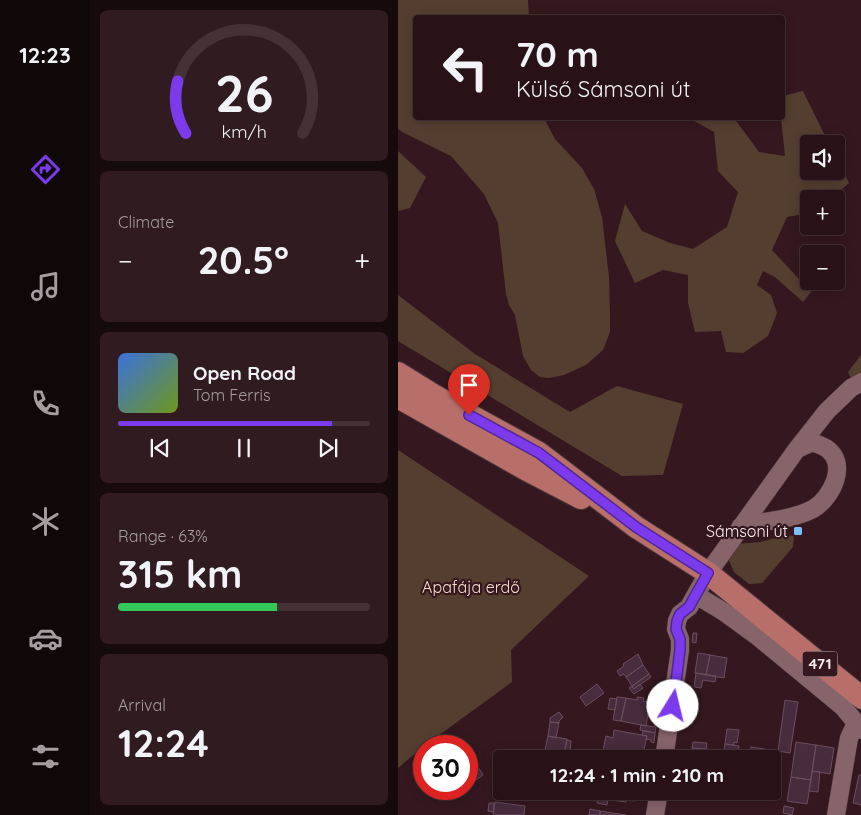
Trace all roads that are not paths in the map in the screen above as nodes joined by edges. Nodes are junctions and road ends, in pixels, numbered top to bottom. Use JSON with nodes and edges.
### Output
{"nodes":[{"id":1,"x":398,"y":374,"type":"edge"},
{"id":2,"x":862,"y":382,"type":"edge"},
{"id":3,"x":398,"y":397,"type":"edge"},
{"id":4,"x":797,"y":449,"type":"junction"},
{"id":5,"x":741,"y":526,"type":"junction"},
{"id":6,"x":636,"y":527,"type":"junction"},
{"id":7,"x":708,"y":573,"type":"junction"},
{"id":8,"x":696,"y":596,"type":"junction"},
{"id":9,"x":862,"y":698,"type":"edge"},
{"id":10,"x":858,"y":726,"type":"edge"},
{"id":11,"x":665,"y":750,"type":"edge"},
{"id":12,"x":658,"y":800,"type":"edge"},
{"id":13,"x":655,"y":815,"type":"edge"},
{"id":14,"x":836,"y":815,"type":"edge"}],
"edges":[{"from":1,"to":6,"type":"main road","number":"471"},
{"from":2,"to":4,"type":"street"},
{"from":3,"to":6,"type":"main road","number":"471"},
{"from":4,"to":5,"type":"street"},
{"from":4,"to":5,"type":"street"},
{"from":5,"to":7,"type":"street"},
{"from":6,"to":7,"type":"main road","number":"471"},
{"from":7,"to":8,"type":"street"},
{"from":7,"to":9,"type":"main road","number":"471"},
{"from":8,"to":10,"type":"street"},
{"from":8,"to":11,"type":"street"},
{"from":10,"to":14,"type":"street"},
{"from":12,"to":13,"type":"street"}]}
